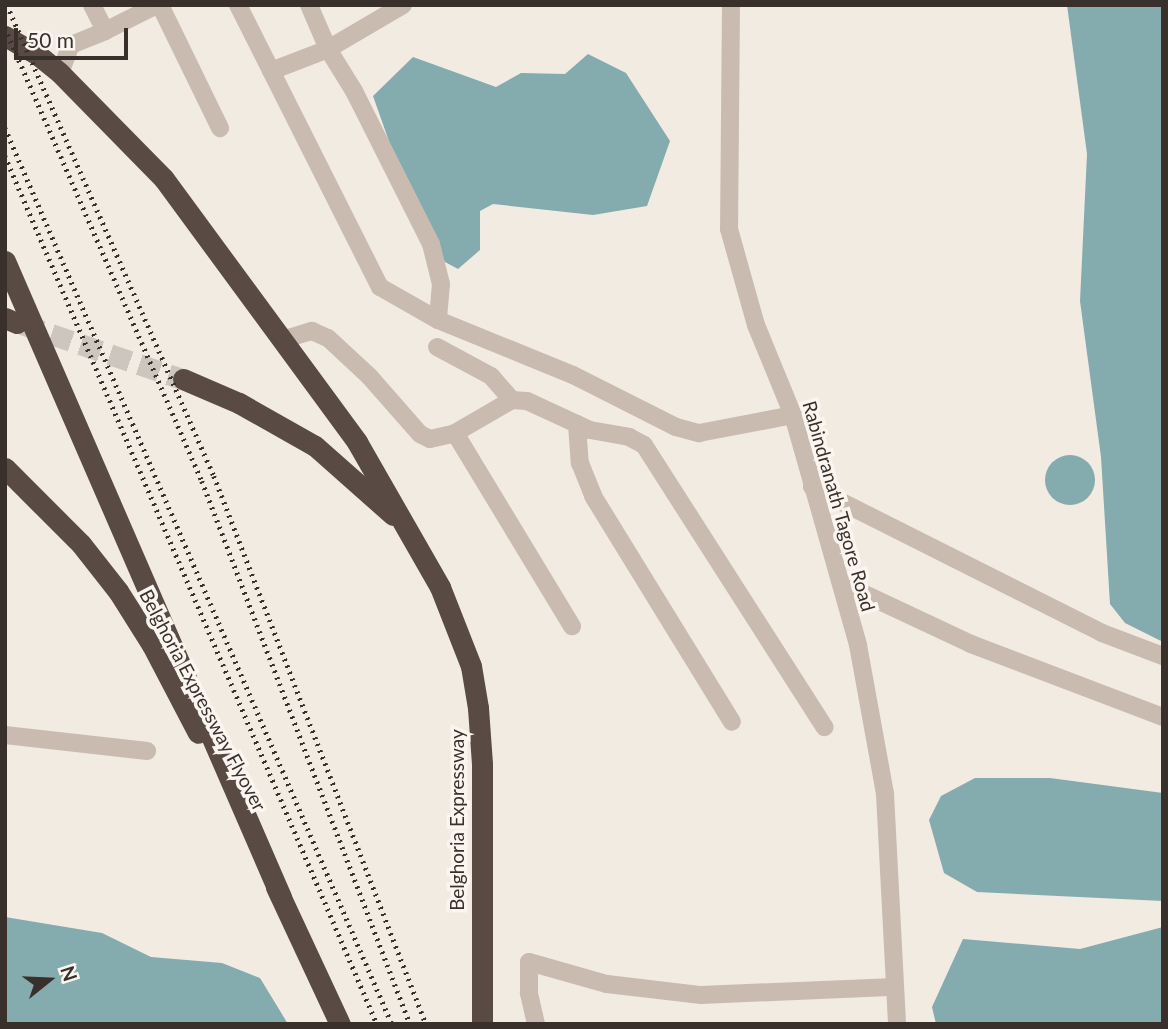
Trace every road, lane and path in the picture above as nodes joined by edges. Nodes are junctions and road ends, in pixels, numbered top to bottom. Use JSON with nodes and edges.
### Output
{"nodes":[{"id":1,"x":92,"y":5,"type":"edge"},
{"id":2,"x":158,"y":5,"type":"edge"},
{"id":3,"x":238,"y":5,"type":"edge"},
{"id":4,"x":309,"y":5,"type":"edge"},
{"id":5,"x":403,"y":5,"type":"edge"},
{"id":6,"x":731,"y":5,"type":"edge"},
{"id":7,"x":105,"y":31,"type":"junction"},
{"id":8,"x":5,"y":36,"type":"edge"},
{"id":9,"x":328,"y":49,"type":"junction"},
{"id":10,"x":271,"y":71,"type":"junction"},
{"id":11,"x":60,"y":73,"type":"junction"},
{"id":12,"x":220,"y":128,"type":"dead end"},
{"id":13,"x":5,"y":261,"type":"edge"},
{"id":14,"x":438,"y":320,"type":"junction"},
{"id":15,"x":285,"y":339,"type":"junction"},
{"id":16,"x":438,"y":347,"type":"dead end"},
{"id":17,"x":183,"y":379,"type":"tunnel mouth"},
{"id":18,"x":512,"y":400,"type":"junction"},
{"id":19,"x":793,"y":415,"type":"junction"},
{"id":20,"x":577,"y":424,"type":"junction"},
{"id":21,"x":455,"y":433,"type":"junction"},
{"id":22,"x":5,"y":468,"type":"edge"},
{"id":23,"x":812,"y":488,"type":"junction"},
{"id":24,"x":415,"y":545,"type":"junction"},
{"id":25,"x":841,"y":583,"type":"junction"},
{"id":26,"x":572,"y":626,"type":"dead end"},
{"id":27,"x":1163,"y":656,"type":"edge"},
{"id":28,"x":1163,"y":717,"type":"edge"},
{"id":29,"x":732,"y":722,"type":"dead end"},
{"id":30,"x":824,"y":727,"type":"dead end"},
{"id":31,"x":5,"y":736,"type":"edge"},
{"id":32,"x":147,"y":751,"type":"dead end"},
{"id":33,"x":281,"y":897,"type":"junction"},
{"id":34,"x":895,"y":986,"type":"junction"},
{"id":35,"x":340,"y":1024,"type":"edge"},
{"id":36,"x":482,"y":1024,"type":"edge"},
{"id":37,"x":536,"y":1024,"type":"edge"},
{"id":38,"x":897,"y":1024,"type":"edge"}],
"edges":[{"from":1,"to":7,"type":"street"},
{"from":2,"to":7,"type":"street"},
{"from":2,"to":12,"type":"street"},
{"from":3,"to":10,"type":"street"},
{"from":4,"to":9,"type":"street"},
{"from":5,"to":9,"type":"street"},
{"from":6,"to":19,"type":"street","name":"Rabindranath Tagore Road"},
{"from":7,"to":11,"type":"street"},
{"from":8,"to":11,"type":"highway"},
{"from":9,"to":10,"type":"street"},
{"from":9,"to":14,"type":"street"},
{"from":10,"to":14,"type":"street"},
{"from":11,"to":15,"type":"highway"},
{"from":13,"to":33,"type":"highway"},
{"from":14,"to":19,"type":"street"},
{"from":15,"to":21,"type":"street"},
{"from":15,"to":24,"type":"highway"},
{"from":16,"to":18,"type":"street"},
{"from":17,"to":24,"type":"highway"},
{"from":18,"to":20,"type":"street"},
{"from":18,"to":21,"type":"street"},
{"from":19,"to":23,"type":"street","name":"Rabindranath Tagore Road"},
{"from":20,"to":29,"type":"street"},
{"from":20,"to":30,"type":"street"},
{"from":21,"to":26,"type":"street"},
{"from":22,"to":33,"type":"highway","name":"Belghoria Expressway Flyover"},
{"from":23,"to":25,"type":"street","name":"Rabindranath Tagore Road"},
{"from":23,"to":27,"type":"street"},
{"from":24,"to":36,"type":"highway","name":"Belghoria Expressway"},
{"from":25,"to":28,"type":"street"},
{"from":25,"to":34,"type":"street","name":"Rabindranath Tagore Road"},
{"from":31,"to":32,"type":"street"},
{"from":33,"to":35,"type":"highway","name":"Belghoria Expressway Flyover"},
{"from":34,"to":37,"type":"street"},
{"from":34,"to":38,"type":"street","name":"Rabindranath Tagore Road"}]}
